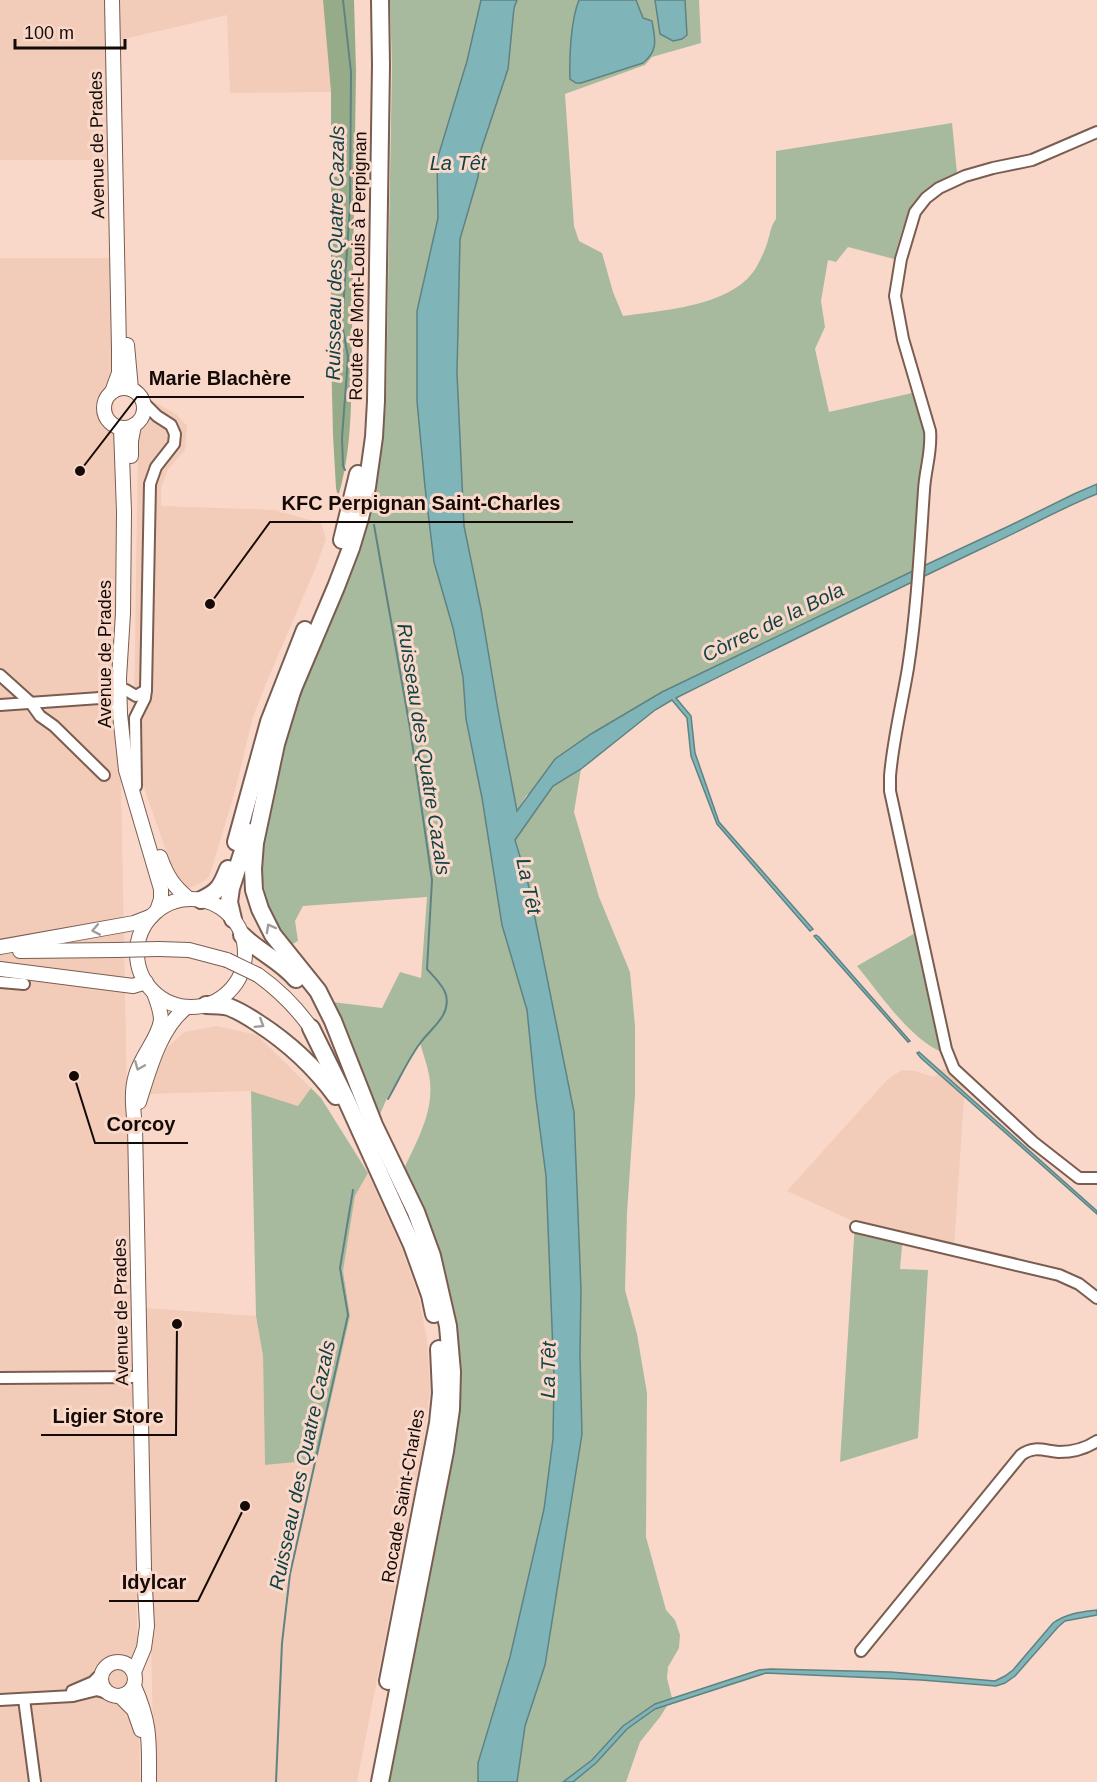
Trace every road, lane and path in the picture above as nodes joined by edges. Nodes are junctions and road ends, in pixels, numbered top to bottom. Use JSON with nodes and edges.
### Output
{"nodes":[{"id":1,"x":112,"y":0,"type":"edge"},
{"id":2,"x":369,"y":0,"type":"edge"},
{"id":3,"x":380,"y":0,"type":"edge"},
{"id":4,"x":1097,"y":132,"type":"edge"},
{"id":5,"x":118,"y":253,"type":"junction"},
{"id":6,"x":131,"y":389,"type":"junction"},
{"id":7,"x":112,"y":392,"type":"junction"},
{"id":8,"x":140,"y":418,"type":"junction"},
{"id":9,"x":0,"y":675,"type":"edge"},
{"id":10,"x":123,"y":684,"type":"junction"},
{"id":11,"x":293,"y":688,"type":"junction"},
{"id":12,"x":146,"y":690,"type":"junction"},
{"id":13,"x":100,"y":698,"type":"junction"},
{"id":14,"x":51,"y":701,"type":"junction"},
{"id":15,"x":30,"y":702,"type":"junction"},
{"id":16,"x":0,"y":705,"type":"edge"},
{"id":17,"x":120,"y":714,"type":"junction"},
{"id":18,"x":54,"y":726,"type":"junction"},
{"id":19,"x":104,"y":775,"type":"dead end"},
{"id":20,"x":136,"y":786,"type":"junction"},
{"id":21,"x":243,"y":834,"type":"junction"},
{"id":22,"x":195,"y":899,"type":"junction"},
{"id":23,"x":155,"y":914,"type":"junction"},
{"id":24,"x":233,"y":919,"type":"junction"},
{"id":25,"x":242,"y":935,"type":"junction"},
{"id":26,"x":0,"y":949,"type":"edge"},
{"id":27,"x":0,"y":969,"type":"edge"},
{"id":28,"x":0,"y":982,"type":"edge"},
{"id":29,"x":24,"y":984,"type":"dead end"},
{"id":30,"x":150,"y":987,"type":"junction"},
{"id":31,"x":206,"y":1005,"type":"junction"},
{"id":32,"x":187,"y":1007,"type":"junction"},
{"id":33,"x":311,"y":1028,"type":"junction"},
{"id":34,"x":135,"y":1126,"type":"junction"},
{"id":35,"x":1097,"y":1179,"type":"edge"},
{"id":36,"x":401,"y":1221,"type":"junction"},
{"id":37,"x":856,"y":1227,"type":"dead end"},
{"id":38,"x":432,"y":1256,"type":"junction"},
{"id":39,"x":1097,"y":1298,"type":"edge"},
{"id":40,"x":444,"y":1307,"type":"junction"},
{"id":41,"x":140,"y":1377,"type":"junction"},
{"id":42,"x":0,"y":1378,"type":"edge"},
{"id":43,"x":1097,"y":1442,"type":"edge"},
{"id":44,"x":144,"y":1569,"type":"junction"},
{"id":45,"x":861,"y":1651,"type":"dead end"},
{"id":46,"x":120,"y":1662,"type":"junction"},
{"id":47,"x":102,"y":1673,"type":"junction"},
{"id":48,"x":134,"y":1679,"type":"junction"},
{"id":49,"x":106,"y":1693,"type":"junction"},
{"id":50,"x":63,"y":1696,"type":"junction"},
{"id":51,"x":121,"y":1696,"type":"junction"},
{"id":52,"x":24,"y":1699,"type":"junction"},
{"id":53,"x":0,"y":1700,"type":"edge"},
{"id":54,"x":149,"y":1781,"type":"edge"},
{"id":55,"x":34,"y":1782,"type":"edge"},
{"id":56,"x":368,"y":1782,"type":"edge"},
{"id":57,"x":380,"y":1782,"type":"edge"}],
"edges":[{"from":1,"to":5,"type":"main road","name":"Avenue de Prades"},
{"from":2,"to":21,"type":"highway","name":"Route de Mont-Louis à Perpignan"},
{"from":3,"to":11,"type":"highway","name":"Route de Mont-Louis à Perpignan"},
{"from":4,"to":35,"type":"street"},
{"from":5,"to":6,"type":"main road","name":"Avenue de Prades"},
{"from":5,"to":7,"type":"main road","name":"Avenue de Prades"},
{"from":6,"to":7,"type":"main road"},
{"from":6,"to":8,"type":"main road"},
{"from":7,"to":8,"type":"main road"},
{"from":8,"to":10,"type":"main road","name":"Avenue de Prades"},
{"from":8,"to":12,"type":"street"},
{"from":9,"to":15,"type":"street"},
{"from":10,"to":12,"type":"street"},
{"from":10,"to":13,"type":"street"},
{"from":10,"to":17,"type":"main road","name":"Avenue de Prades"},
{"from":10,"to":20,"type":"main road","name":"Avenue de Prades"},
{"from":11,"to":21,"type":"highway","name":"Route de Mont-Louis à Perpignan"},
{"from":38,"to":11,"type":"highway","one_way":true},
{"from":12,"to":20,"type":"street"},
{"from":13,"to":14,"type":"street"},
{"from":13,"to":17,"type":"street"},
{"from":14,"to":15,"type":"street"},
{"from":14,"to":18,"type":"street"},
{"from":15,"to":16,"type":"street"},
{"from":15,"to":18,"type":"street"},
{"from":17,"to":23,"type":"main road","name":"Avenue de Prades"},
{"from":18,"to":19,"type":"street"},
{"from":20,"to":22,"type":"main road","name":"Avenue de Prades"},
{"from":21,"to":22,"type":"highway"},
{"from":21,"to":24,"type":"highway"},
{"from":22,"to":23,"type":"main road"},
{"from":22,"to":24,"type":"main road"},
{"from":23,"to":26,"type":"main road","one_way":true},
{"from":23,"to":30,"type":"main road"},
{"from":24,"to":25,"type":"main road"},
{"from":25,"to":31,"type":"main road"},
{"from":25,"to":38,"type":"highway"},
{"from":26,"to":33,"type":"main road","bridge":true},
{"from":27,"to":30,"type":"main road"},
{"from":28,"to":29,"type":"street"},
{"from":30,"to":32,"type":"main road"},
{"from":30,"to":34,"type":"main road","name":"Avenue de Prades","one_way":true},
{"from":31,"to":32,"type":"main road"},
{"from":31,"to":36,"type":"highway","one_way":true},
{"from":32,"to":34,"type":"main road","name":"Avenue de Prades"},
{"from":33,"to":36,"type":"highway"},
{"from":33,"to":40,"type":"highway"},
{"from":34,"to":41,"type":"main road","name":"Avenue de Prades"},
{"from":36,"to":56,"type":"highway","name":"Rocade Saint-Charles"},
{"from":37,"to":39,"type":"street"},
{"from":38,"to":40,"type":"highway"},
{"from":40,"to":57,"type":"highway","name":"Rocade Saint-Charles"},
{"from":41,"to":42,"type":"street"},
{"from":41,"to":44,"type":"main road","name":"Avenue de Prades"},
{"from":43,"to":45,"type":"street"},
{"from":44,"to":46,"type":"main road","name":"Avenue de Prades"},
{"from":44,"to":48,"type":"main road","name":"Avenue de Prades"},
{"from":46,"to":47,"type":"main road"},
{"from":46,"to":48,"type":"main road"},
{"from":47,"to":49,"type":"main road"},
{"from":47,"to":50,"type":"street"},
{"from":48,"to":51,"type":"main road"},
{"from":48,"to":54,"type":"main road"},
{"from":49,"to":50,"type":"street"},
{"from":49,"to":51,"type":"main road"},
{"from":50,"to":52,"type":"street"},
{"from":51,"to":54,"type":"main road"},
{"from":52,"to":53,"type":"street"},
{"from":52,"to":55,"type":"street"}]}
